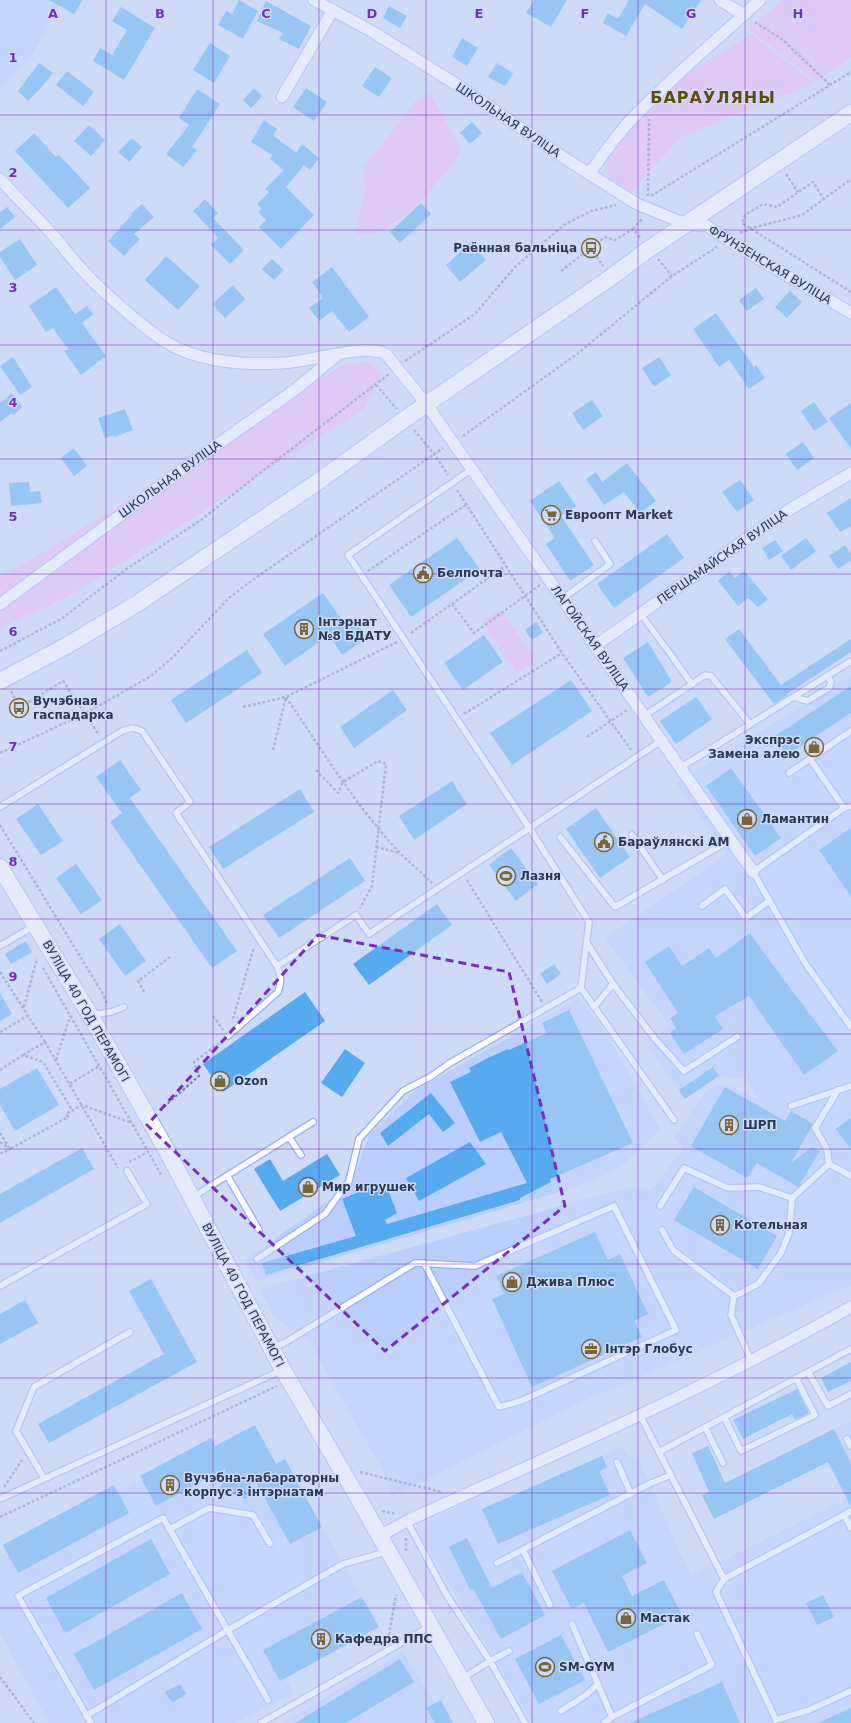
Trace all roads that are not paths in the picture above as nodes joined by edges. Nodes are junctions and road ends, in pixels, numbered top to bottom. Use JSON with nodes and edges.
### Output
{"nodes":[{"id":1,"x":314,"y":0,"type":"edge"},
{"id":2,"x":720,"y":0,"type":"edge"},
{"id":3,"x":760,"y":0,"type":"edge"},
{"id":4,"x":333,"y":10,"type":"junction"},
{"id":5,"x":744,"y":15,"type":"junction"},
{"id":6,"x":282,"y":97,"type":"dead end"},
{"id":7,"x":851,"y":113,"type":"edge"},
{"id":8,"x":589,"y":174,"type":"junction"},
{"id":9,"x":0,"y":179,"type":"edge"},
{"id":10,"x":686,"y":224,"type":"junction"},
{"id":11,"x":851,"y":313,"type":"edge"},
{"id":12,"x":339,"y":354,"type":"junction"},
{"id":13,"x":427,"y":405,"type":"junction"},
{"id":14,"x":472,"y":469,"type":"junction"},
{"id":15,"x":851,"y":473,"type":"edge"},
{"id":16,"x":595,"y":541,"type":"dead end"},
{"id":17,"x":562,"y":599,"type":"junction"},
{"id":18,"x":0,"y":604,"type":"edge"},
{"id":19,"x":641,"y":614,"type":"junction"},
{"id":20,"x":595,"y":646,"type":"junction"},
{"id":21,"x":851,"y":661,"type":"edge"},
{"id":22,"x":828,"y":676,"type":"junction"},
{"id":23,"x":0,"y":680,"type":"edge"},
{"id":24,"x":692,"y":684,"type":"junction"},
{"id":25,"x":794,"y":697,"type":"junction"},
{"id":26,"x":644,"y":716,"type":"junction"},
{"id":27,"x":750,"y":724,"type":"junction"},
{"id":28,"x":851,"y":732,"type":"edge"},
{"id":29,"x":662,"y":741,"type":"junction"},
{"id":30,"x":810,"y":759,"type":"junction"},
{"id":31,"x":680,"y":768,"type":"junction"},
{"id":32,"x":789,"y":773,"type":"dead end"},
{"id":33,"x":851,"y":806,"type":"edge"},
{"id":34,"x":0,"y":807,"type":"edge"},
{"id":35,"x":844,"y":808,"type":"junction"},
{"id":36,"x":530,"y":829,"type":"junction"},
{"id":37,"x":632,"y":835,"type":"dead end"},
{"id":38,"x":560,"y":837,"type":"dead end"},
{"id":39,"x":730,"y":840,"type":"junction"},
{"id":40,"x":0,"y":867,"type":"edge"},
{"id":41,"x":753,"y":872,"type":"junction"},
{"id":42,"x":663,"y":880,"type":"junction"},
{"id":43,"x":769,"y":901,"type":"junction"},
{"id":44,"x":702,"y":906,"type":"dead end"},
{"id":45,"x":36,"y":925,"type":"junction"},
{"id":46,"x":587,"y":943,"type":"junction"},
{"id":47,"x":0,"y":946,"type":"edge"},
{"id":48,"x":277,"y":966,"type":"junction"},
{"id":49,"x":613,"y":984,"type":"junction"},
{"id":50,"x":582,"y":988,"type":"junction"},
{"id":51,"x":124,"y":1007,"type":"dead end"},
{"id":52,"x":594,"y":1007,"type":"junction"},
{"id":53,"x":90,"y":1016,"type":"junction"},
{"id":54,"x":851,"y":1027,"type":"edge"},
{"id":55,"x":228,"y":1036,"type":"road end"},
{"id":56,"x":737,"y":1037,"type":"dead end"},
{"id":57,"x":851,"y":1086,"type":"edge"},
{"id":58,"x":838,"y":1090,"type":"junction"},
{"id":59,"x":791,"y":1106,"type":"dead end"},
{"id":60,"x":674,"y":1120,"type":"dead end"},
{"id":61,"x":313,"y":1122,"type":"dead end"},
{"id":62,"x":289,"y":1137,"type":"junction"},
{"id":63,"x":301,"y":1155,"type":"dead end"},
{"id":64,"x":829,"y":1164,"type":"junction"},
{"id":65,"x":127,"y":1171,"type":"dead end"},
{"id":66,"x":851,"y":1176,"type":"edge"},
{"id":67,"x":228,"y":1177,"type":"junction"},
{"id":68,"x":192,"y":1198,"type":"junction"},
{"id":69,"x":792,"y":1198,"type":"junction"},
{"id":70,"x":660,"y":1206,"type":"dead end"},
{"id":71,"x":259,"y":1230,"type":"dead end"},
{"id":72,"x":662,"y":1230,"type":"dead end"},
{"id":73,"x":257,"y":1259,"type":"dead end"},
{"id":74,"x":424,"y":1263,"type":"junction"},
{"id":75,"x":0,"y":1286,"type":"edge"},
{"id":76,"x":734,"y":1296,"type":"junction"},
{"id":77,"x":851,"y":1307,"type":"edge"},
{"id":78,"x":130,"y":1332,"type":"dead end"},
{"id":79,"x":271,"y":1349,"type":"junction"},
{"id":80,"x":851,"y":1349,"type":"edge"},
{"id":81,"x":751,"y":1360,"type":"junction"},
{"id":82,"x":808,"y":1372,"type":"junction"},
{"id":83,"x":282,"y":1377,"type":"junction"},
{"id":84,"x":796,"y":1378,"type":"junction"},
{"id":85,"x":851,"y":1394,"type":"edge"},
{"id":86,"x":640,"y":1414,"type":"junction"},
{"id":87,"x":724,"y":1417,"type":"junction"},
{"id":88,"x":705,"y":1427,"type":"junction"},
{"id":89,"x":847,"y":1438,"type":"dead end"},
{"id":90,"x":851,"y":1446,"type":"edge"},
{"id":91,"x":659,"y":1452,"type":"junction"},
{"id":92,"x":617,"y":1462,"type":"dead end"},
{"id":93,"x":723,"y":1463,"type":"dead end"},
{"id":94,"x":671,"y":1475,"type":"junction"},
{"id":95,"x":44,"y":1478,"type":"junction"},
{"id":96,"x":631,"y":1494,"type":"junction"},
{"id":97,"x":0,"y":1500,"type":"edge"},
{"id":98,"x":851,"y":1511,"type":"edge"},
{"id":99,"x":844,"y":1515,"type":"junction"},
{"id":100,"x":408,"y":1521,"type":"junction"},
{"id":101,"x":851,"y":1528,"type":"edge"},
{"id":102,"x":170,"y":1529,"type":"junction"},
{"id":103,"x":383,"y":1543,"type":"junction"},
{"id":104,"x":270,"y":1544,"type":"dead end"},
{"id":105,"x":523,"y":1550,"type":"junction"},
{"id":106,"x":497,"y":1563,"type":"dead end"},
{"id":107,"x":724,"y":1579,"type":"junction"},
{"id":108,"x":550,"y":1605,"type":"dead end"},
{"id":109,"x":572,"y":1624,"type":"dead end"},
{"id":110,"x":431,"y":1626,"type":"junction"},
{"id":111,"x":228,"y":1630,"type":"junction"},
{"id":112,"x":697,"y":1634,"type":"dead end"},
{"id":113,"x":509,"y":1651,"type":"dead end"},
{"id":114,"x":490,"y":1661,"type":"junction"},
{"id":115,"x":461,"y":1679,"type":"junction"},
{"id":116,"x":598,"y":1684,"type":"junction"},
{"id":117,"x":851,"y":1691,"type":"edge"},
{"id":118,"x":268,"y":1700,"type":"dead end"},
{"id":119,"x":561,"y":1711,"type":"dead end"},
{"id":120,"x":86,"y":1716,"type":"junction"},
{"id":121,"x":612,"y":1717,"type":"junction"},
{"id":122,"x":777,"y":1721,"type":"edge"},
{"id":123,"x":483,"y":1722,"type":"edge"},
{"id":124,"x":91,"y":1723,"type":"edge"},
{"id":125,"x":261,"y":1723,"type":"edge"},
{"id":126,"x":525,"y":1723,"type":"edge"},
{"id":127,"x":604,"y":1723,"type":"edge"}],
"edges":[{"from":1,"to":4,"type":"street","name":"ШКОЛЬНАЯ ВУЛІЦА"},
{"from":2,"to":5,"type":"street"},
{"from":3,"to":5,"type":"street"},
{"from":4,"to":6,"type":"street"},
{"from":4,"to":8,"type":"street","name":"ШКОЛЬНАЯ ВУЛІЦА"},
{"from":5,"to":8,"type":"street"},
{"from":7,"to":10,"type":"main road"},
{"from":8,"to":10,"type":"street","name":"ШКОЛЬНАЯ ВУЛІЦА"},
{"from":9,"to":12,"type":"street","name":"ШКОЛЬНАЯ ВУЛІЦА"},
{"from":10,"to":11,"type":"street","name":"ФРУНЗЕНСКАЯ ВУЛІЦА"},
{"from":10,"to":13,"type":"main road"},
{"from":12,"to":13,"type":"street","name":"ШКОЛЬНАЯ ВУЛІЦА"},
{"from":12,"to":18,"type":"street","name":"ШКОЛЬНАЯ ВУЛІЦА"},
{"from":13,"to":14,"type":"street","name":"ЛАГОЙСКАЯ ВУЛІЦА"},
{"from":13,"to":23,"type":"main road"},
{"from":14,"to":17,"type":"street","name":"ЛАГОЙСКАЯ ВУЛІЦА"},
{"from":14,"to":36,"type":"lane"},
{"from":15,"to":19,"type":"street","name":"ПЕРШАМАЙСКАЯ ВУЛІЦА"},
{"from":16,"to":17,"type":"lane"},
{"from":17,"to":20,"type":"street","name":"ЛАГОЙСКАЯ ВУЛІЦА"},
{"from":19,"to":20,"type":"street","name":"ПЕРШАМАЙСКАЯ ВУЛІЦА"},
{"from":19,"to":24,"type":"lane"},
{"from":20,"to":26,"type":"street","name":"ЛАГОЙСКАЯ ВУЛІЦА"},
{"from":21,"to":22,"type":"lane"},
{"from":22,"to":25,"type":"lane"},
{"from":22,"to":25,"type":"lane"},
{"from":24,"to":26,"type":"lane"},
{"from":24,"to":27,"type":"lane"},
{"from":25,"to":27,"type":"lane"},
{"from":26,"to":29,"type":"street","name":"ЛАГОЙСКАЯ ВУЛІЦА"},
{"from":27,"to":31,"type":"lane"},
{"from":28,"to":30,"type":"lane"},
{"from":29,"to":31,"type":"street","name":"ЛАГОЙСКАЯ ВУЛІЦА"},
{"from":29,"to":36,"type":"lane"},
{"from":30,"to":32,"type":"lane"},
{"from":30,"to":35,"type":"lane"},
{"from":31,"to":39,"type":"street","name":"ЛАГОЙСКАЯ ВУЛІЦА"},
{"from":33,"to":35,"type":"lane"},
{"from":34,"to":48,"type":"lane"},
{"from":35,"to":41,"type":"lane"},
{"from":36,"to":46,"type":"lane"},
{"from":36,"to":48,"type":"lane"},
{"from":37,"to":42,"type":"lane"},
{"from":38,"to":42,"type":"lane"},
{"from":39,"to":41,"type":"street","name":"ЛАГОЙСКАЯ ВУЛІЦА"},
{"from":39,"to":42,"type":"lane"},
{"from":40,"to":45,"type":"main road","name":"ВУЛІЦА 40 ГОД ПЕРАМОГІ"},
{"from":41,"to":43,"type":"lane"},
{"from":43,"to":44,"type":"lane"},
{"from":43,"to":54,"type":"lane"},
{"from":45,"to":47,"type":"lane"},
{"from":45,"to":53,"type":"main road","name":"ВУЛІЦА 40 ГОД ПЕРАМОГІ"},
{"from":46,"to":49,"type":"lane"},
{"from":46,"to":50,"type":"lane"},
{"from":48,"to":55,"type":"lane"},
{"from":49,"to":52,"type":"lane"},
{"from":49,"to":56,"type":"lane"},
{"from":50,"to":52,"type":"lane"},
{"from":50,"to":73,"type":"lane"},
{"from":51,"to":53,"type":"lane"},
{"from":52,"to":60,"type":"lane"},
{"from":53,"to":68,"type":"main road","name":"ВУЛІЦА 40 ГОД ПЕРАМОГІ"},
{"from":57,"to":58,"type":"lane"},
{"from":58,"to":59,"type":"lane"},
{"from":58,"to":64,"type":"lane"},
{"from":61,"to":62,"type":"lane"},
{"from":62,"to":63,"type":"lane"},
{"from":62,"to":67,"type":"lane"},
{"from":64,"to":66,"type":"lane"},
{"from":64,"to":69,"type":"lane"},
{"from":65,"to":75,"type":"lane"},
{"from":67,"to":68,"type":"lane"},
{"from":67,"to":71,"type":"lane"},
{"from":68,"to":79,"type":"main road","name":"ВУЛІЦА 40 ГОД ПЕРАМОГІ"},
{"from":69,"to":70,"type":"lane"},
{"from":69,"to":76,"type":"lane"},
{"from":72,"to":76,"type":"lane"},
{"from":74,"to":74,"type":"lane"},
{"from":74,"to":79,"type":"lane"},
{"from":76,"to":81,"type":"lane"},
{"from":77,"to":81,"type":"street"},
{"from":78,"to":95,"type":"lane"},
{"from":79,"to":83,"type":"main road","name":"ВУЛІЦА 40 ГОД ПЕРАМОГІ"},
{"from":80,"to":82,"type":"lane"},
{"from":81,"to":86,"type":"street"},
{"from":82,"to":84,"type":"lane"},
{"from":82,"to":85,"type":"lane"},
{"from":83,"to":95,"type":"lane"},
{"from":83,"to":103,"type":"main road","name":"ВУЛІЦА 40 ГОД ПЕРАМОГІ"},
{"from":84,"to":87,"type":"lane"},
{"from":84,"to":87,"type":"lane"},
{"from":86,"to":91,"type":"lane"},
{"from":86,"to":100,"type":"street"},
{"from":87,"to":88,"type":"lane"},
{"from":88,"to":91,"type":"lane"},
{"from":88,"to":93,"type":"lane"},
{"from":89,"to":90,"type":"lane"},
{"from":91,"to":94,"type":"lane"},
{"from":92,"to":96,"type":"lane"},
{"from":94,"to":96,"type":"lane"},
{"from":94,"to":107,"type":"lane"},
{"from":95,"to":97,"type":"lane"},
{"from":96,"to":105,"type":"lane"},
{"from":98,"to":99,"type":"lane"},
{"from":99,"to":101,"type":"lane"},
{"from":99,"to":107,"type":"lane"},
{"from":100,"to":103,"type":"street"},
{"from":100,"to":114,"type":"lane"},
{"from":102,"to":104,"type":"lane"},
{"from":102,"to":111,"type":"lane"},
{"from":102,"to":120,"type":"lane"},
{"from":103,"to":110,"type":"main road","name":"ВУЛІЦА 40 ГОД ПЕРАМОГІ"},
{"from":103,"to":111,"type":"lane"},
{"from":105,"to":106,"type":"lane"},
{"from":105,"to":108,"type":"lane"},
{"from":107,"to":122,"type":"lane"},
{"from":109,"to":116,"type":"lane"},
{"from":110,"to":115,"type":"main road","name":"ВУЛІЦА 40 ГОД ПЕРАМОГІ"},
{"from":110,"to":125,"type":"lane"},
{"from":111,"to":118,"type":"lane"},
{"from":111,"to":120,"type":"lane"},
{"from":112,"to":121,"type":"lane"},
{"from":113,"to":114,"type":"lane"},
{"from":114,"to":115,"type":"lane"},
{"from":114,"to":126,"type":"lane"},
{"from":115,"to":123,"type":"main road","name":"ВУЛІЦА 40 ГОД ПЕРАМОГІ"},
{"from":116,"to":119,"type":"lane"},
{"from":116,"to":121,"type":"lane"},
{"from":117,"to":122,"type":"lane"},
{"from":120,"to":124,"type":"lane"},
{"from":121,"to":127,"type":"lane"}]}
